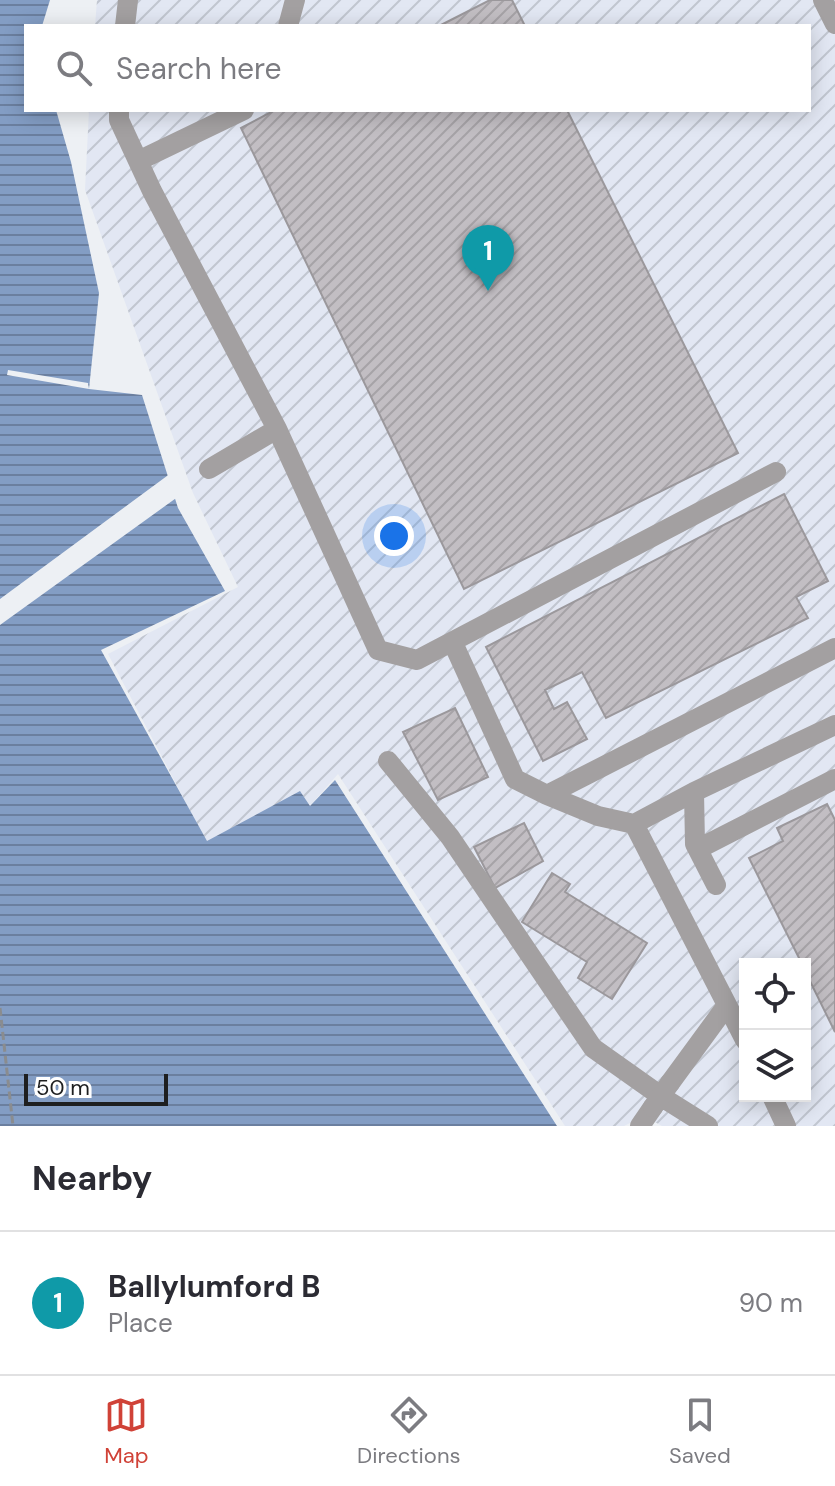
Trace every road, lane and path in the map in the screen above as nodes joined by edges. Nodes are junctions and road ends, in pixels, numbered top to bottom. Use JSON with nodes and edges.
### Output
{"nodes":[{"id":1,"x":128,"y":0,"type":"edge"},
{"id":2,"x":295,"y":0,"type":"edge"},
{"id":3,"x":823,"y":0,"type":"edge"},
{"id":4,"x":125,"y":24,"type":"edge"},
{"id":5,"x":289,"y":24,"type":"edge"},
{"id":6,"x":835,"y":24,"type":"edge"},
{"id":7,"x":119,"y":112,"type":"edge"},
{"id":8,"x":240,"y":112,"type":"edge"},
{"id":9,"x":138,"y":161,"type":"junction"},
{"id":10,"x":277,"y":429,"type":"junction"},
{"id":11,"x":209,"y":469,"type":"dead end"},
{"id":12,"x":776,"y":472,"type":"dead end"},
{"id":13,"x":453,"y":643,"type":"junction"},
{"id":14,"x":835,"y":648,"type":"edge"},
{"id":15,"x":835,"y":725,"type":"edge"},
{"id":16,"x":388,"y":761,"type":"dead end"},
{"id":17,"x":835,"y":779,"type":"edge"},
{"id":18,"x":694,"y":792,"type":"junction"},
{"id":19,"x":547,"y":795,"type":"junction"},
{"id":20,"x":634,"y":824,"type":"junction"},
{"id":21,"x":698,"y":849,"type":"junction"},
{"id":22,"x":716,"y":885,"type":"dead end"},
{"id":23,"x":727,"y":1005,"type":"junction"},
{"id":24,"x":0,"y":1008,"type":"edge"},
{"id":25,"x":740,"y":1030,"type":"edge"},
{"id":26,"x":775,"y":1102,"type":"edge"},
{"id":27,"x":13,"y":1126,"type":"edge"},
{"id":28,"x":640,"y":1126,"type":"edge"},
{"id":29,"x":708,"y":1126,"type":"edge"},
{"id":30,"x":786,"y":1126,"type":"edge"}],
"edges":[{"from":1,"to":4,"type":"street"},
{"from":2,"to":5,"type":"street"},
{"from":3,"to":6,"type":"street"},
{"from":7,"to":9,"type":"street"},
{"from":8,"to":9,"type":"street"},
{"from":9,"to":10,"type":"street"},
{"from":10,"to":11,"type":"street"},
{"from":10,"to":13,"type":"street"},
{"from":12,"to":13,"type":"street"},
{"from":13,"to":19,"type":"street"},
{"from":14,"to":19,"type":"street"},
{"from":15,"to":18,"type":"street"},
{"from":16,"to":29,"type":"street"},
{"from":17,"to":21,"type":"street"},
{"from":18,"to":20,"type":"street"},
{"from":18,"to":21,"type":"street"},
{"from":19,"to":20,"type":"street"},
{"from":20,"to":23,"type":"street"},
{"from":21,"to":22,"type":"street"},
{"from":23,"to":25,"type":"street"},
{"from":23,"to":28,"type":"street","bridge":true},
{"from":24,"to":27,"type":"path"},
{"from":26,"to":30,"type":"street"}]}
